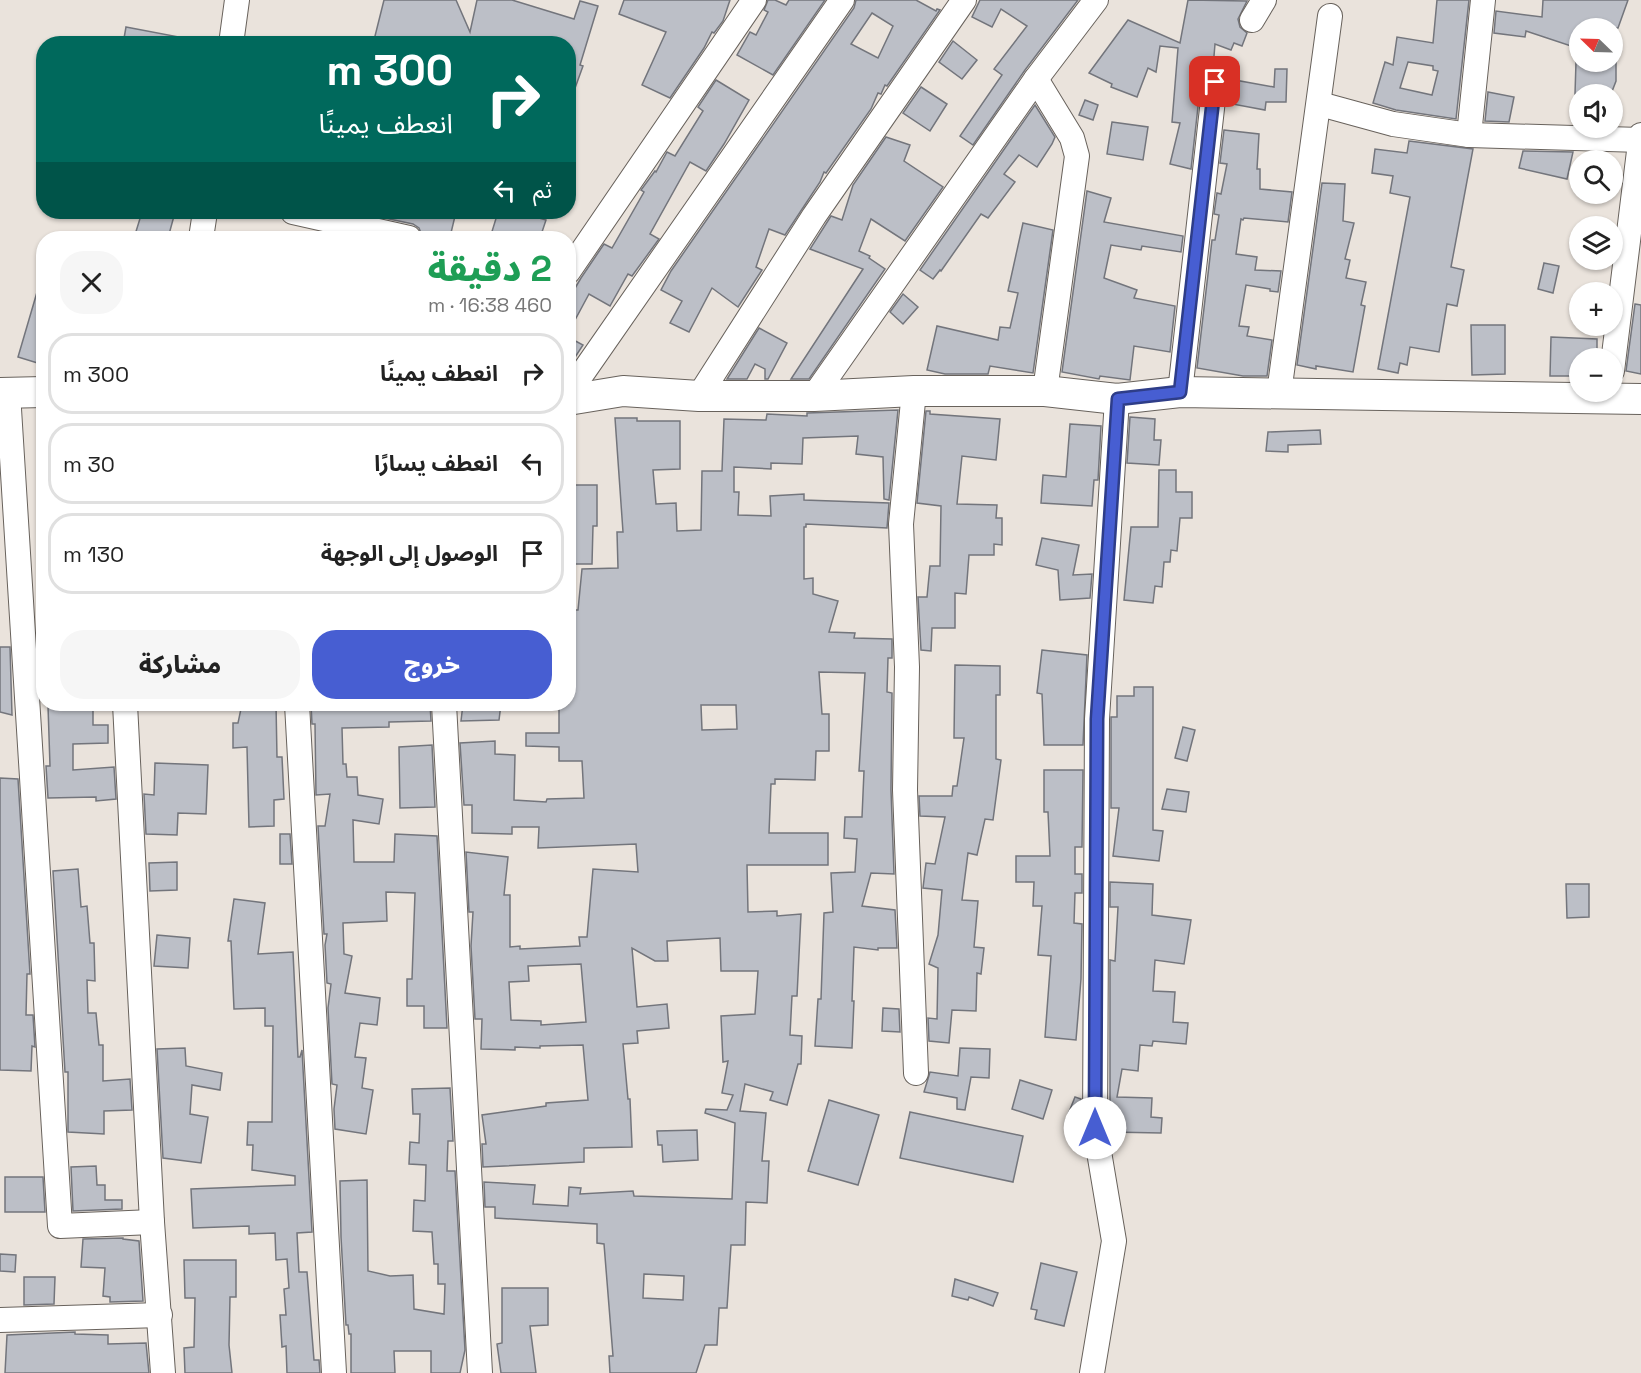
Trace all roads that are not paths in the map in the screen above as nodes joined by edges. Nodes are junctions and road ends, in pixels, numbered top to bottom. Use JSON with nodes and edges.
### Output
{"nodes":[{"id":1,"x":237,"y":0,"type":"edge"},
{"id":2,"x":754,"y":0,"type":"edge"},
{"id":3,"x":842,"y":0,"type":"edge"},
{"id":4,"x":964,"y":0,"type":"edge"},
{"id":5,"x":1096,"y":0,"type":"edge"},
{"id":6,"x":1482,"y":0,"type":"edge"},
{"id":7,"x":1330,"y":16,"type":"dead end"},
{"id":8,"x":232,"y":36,"type":"edge"},
{"id":9,"x":1036,"y":79,"type":"junction"},
{"id":10,"x":1215,"y":82,"type":"dead end"},
{"id":11,"x":1320,"y":104,"type":"junction"},
{"id":12,"x":1469,"y":135,"type":"junction"},
{"id":13,"x":1641,"y":135,"type":"edge"},
{"id":14,"x":1641,"y":140,"type":"edge"},
{"id":15,"x":324,"y":219,"type":"edge"},
{"id":16,"x":378,"y":231,"type":"edge"},
{"id":17,"x":576,"y":261,"type":"edge"},
{"id":18,"x":1616,"y":348,"type":"edge"},
{"id":19,"x":576,"y":382,"type":"edge"},
{"id":20,"x":1569,"y":388,"type":"edge"},
{"id":21,"x":914,"y":391,"type":"junction"},
{"id":22,"x":1045,"y":391,"type":"junction"},
{"id":23,"x":1180,"y":392,"type":"junction"},
{"id":24,"x":1623,"y":392,"type":"edge"},
{"id":25,"x":4,"y":393,"type":"edge"},
{"id":26,"x":36,"y":393,"type":"edge"},
{"id":27,"x":1279,"y":393,"type":"junction"},
{"id":28,"x":699,"y":396,"type":"junction"},
{"id":29,"x":814,"y":396,"type":"junction"},
{"id":30,"x":576,"y":399,"type":"edge"},
{"id":31,"x":1118,"y":399,"type":"junction"},
{"id":32,"x":1641,"y":399,"type":"edge"},
{"id":33,"x":125,"y":711,"type":"edge"},
{"id":34,"x":297,"y":711,"type":"edge"},
{"id":35,"x":444,"y":711,"type":"edge"},
{"id":36,"x":916,"y":1073,"type":"dead end"},
{"id":37,"x":152,"y":1222,"type":"junction"},
{"id":38,"x":160,"y":1315,"type":"junction"},
{"id":39,"x":0,"y":1320,"type":"edge"},
{"id":40,"x":163,"y":1373,"type":"edge"},
{"id":41,"x":334,"y":1373,"type":"edge"},
{"id":42,"x":480,"y":1373,"type":"edge"},
{"id":43,"x":1092,"y":1373,"type":"edge"}],
"edges":[{"from":1,"to":8,"type":"street"},
{"from":2,"to":17,"type":"street"},
{"from":3,"to":19,"type":"street"},
{"from":4,"to":28,"type":"street"},
{"from":5,"to":9,"type":"street"},
{"from":6,"to":12,"type":"street"},
{"from":7,"to":11,"type":"street"},
{"from":9,"to":22,"type":"street"},
{"from":9,"to":29,"type":"street"},
{"from":10,"to":23,"type":"street"},
{"from":11,"to":12,"type":"street"},
{"from":11,"to":27,"type":"street"},
{"from":12,"to":14,"type":"street"},
{"from":13,"to":14,"type":"street"},
{"from":14,"to":18,"type":"street"},
{"from":15,"to":16,"type":"street"},
{"from":20,"to":27,"type":"main road"},
{"from":21,"to":22,"type":"main road"},
{"from":21,"to":29,"type":"main road"},
{"from":21,"to":36,"type":"street"},
{"from":22,"to":31,"type":"main road"},
{"from":23,"to":27,"type":"main road"},
{"from":23,"to":31,"type":"main road"},
{"from":24,"to":32,"type":"main road"},
{"from":25,"to":26,"type":"main road"},
{"from":25,"to":37,"type":"street"},
{"from":28,"to":29,"type":"main road"},
{"from":28,"to":30,"type":"main road"},
{"from":31,"to":43,"type":"street"},
{"from":33,"to":37,"type":"street"},
{"from":34,"to":41,"type":"street"},
{"from":35,"to":42,"type":"street"},
{"from":37,"to":38,"type":"street"},
{"from":38,"to":39,"type":"street"},
{"from":38,"to":40,"type":"street"}]}
